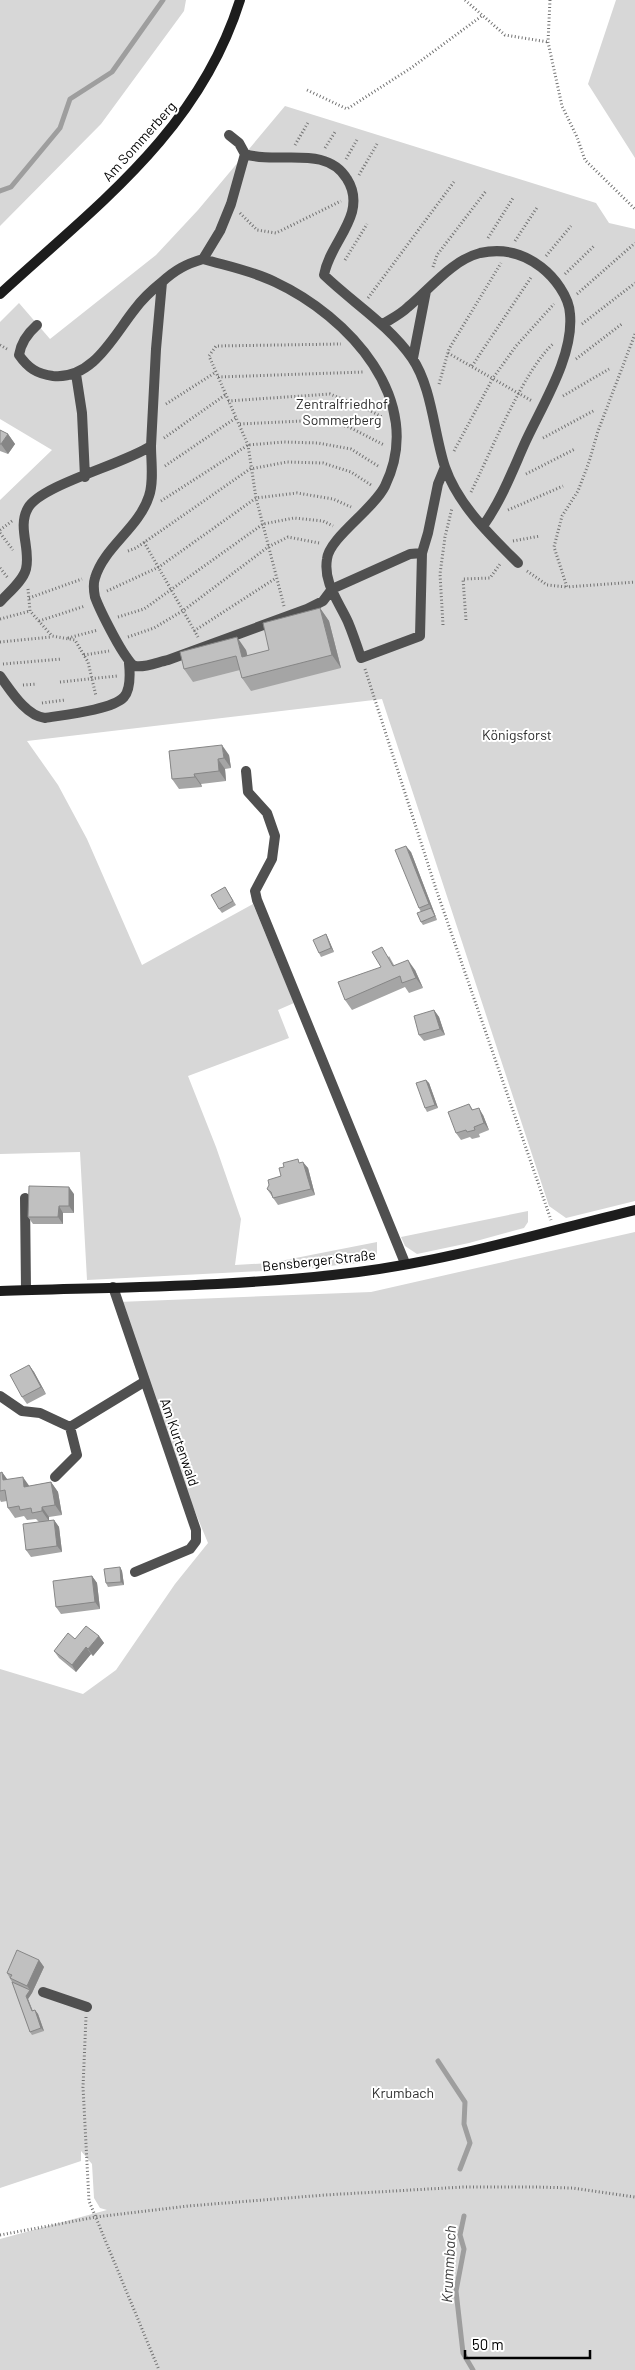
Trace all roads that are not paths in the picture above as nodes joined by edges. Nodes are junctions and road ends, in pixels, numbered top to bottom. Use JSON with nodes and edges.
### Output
{"nodes":[{"id":1,"x":240,"y":0,"type":"edge"},
{"id":2,"x":229,"y":135,"type":"dead end"},
{"id":3,"x":245,"y":154,"type":"junction"},
{"id":4,"x":203,"y":258,"type":"junction"},
{"id":5,"x":162,"y":282,"type":"junction"},
{"id":6,"x":429,"y":289,"type":"junction"},
{"id":7,"x":0,"y":294,"type":"edge"},
{"id":8,"x":383,"y":324,"type":"junction"},
{"id":9,"x":37,"y":325,"type":"dead end"},
{"id":10,"x":413,"y":358,"type":"junction"},
{"id":11,"x":76,"y":374,"type":"junction"},
{"id":12,"x":151,"y":446,"type":"junction"},
{"id":13,"x":445,"y":467,"type":"junction"},
{"id":14,"x":85,"y":477,"type":"junction"},
{"id":15,"x":486,"y":522,"type":"junction"},
{"id":16,"x":422,"y":553,"type":"junction"},
{"id":17,"x":518,"y":563,"type":"road end"},
{"id":18,"x":332,"y":589,"type":"junction"},
{"id":19,"x":0,"y":602,"type":"edge"},
{"id":20,"x":129,"y":663,"type":"junction"},
{"id":21,"x":0,"y":676,"type":"edge"},
{"id":22,"x":246,"y":771,"type":"dead end"},
{"id":23,"x":25,"y":1198,"type":"dead end"},
{"id":24,"x":635,"y":1210,"type":"edge"},
{"id":25,"x":405,"y":1263,"type":"junction"},
{"id":26,"x":113,"y":1287,"type":"junction"},
{"id":27,"x":26,"y":1290,"type":"junction"},
{"id":28,"x":0,"y":1291,"type":"edge"},
{"id":29,"x":144,"y":1382,"type":"junction"},
{"id":30,"x":0,"y":1396,"type":"edge"},
{"id":31,"x":70,"y":1427,"type":"junction"},
{"id":32,"x":55,"y":1478,"type":"dead end"},
{"id":33,"x":135,"y":1572,"type":"dead end"},
{"id":34,"x":43,"y":1992,"type":"dead end"},
{"id":35,"x":87,"y":2007,"type":"dead end"}],
"edges":[{"from":1,"to":7,"type":"main road","name":"Am Sommerberg"},
{"from":2,"to":3,"type":"street"},
{"from":3,"to":4,"type":"street"},
{"from":3,"to":8,"type":"street"},
{"from":4,"to":5,"type":"street"},
{"from":4,"to":18,"type":"street"},
{"from":5,"to":11,"type":"street"},
{"from":5,"to":12,"type":"street"},
{"from":6,"to":8,"type":"street"},
{"from":6,"to":10,"type":"street"},
{"from":6,"to":15,"type":"street"},
{"from":8,"to":10,"type":"street"},
{"from":9,"to":11,"type":"street"},
{"from":10,"to":13,"type":"street"},
{"from":11,"to":14,"type":"street"},
{"from":12,"to":14,"type":"street"},
{"from":12,"to":20,"type":"street"},
{"from":13,"to":15,"type":"street"},
{"from":13,"to":16,"type":"street"},
{"from":14,"to":19,"type":"street"},
{"from":15,"to":17,"type":"street"},
{"from":16,"to":18,"type":"street"},
{"from":16,"to":18,"type":"street"},
{"from":18,"to":20,"type":"street"},
{"from":20,"to":21,"type":"street"},
{"from":22,"to":25,"type":"street"},
{"from":23,"to":27,"type":"street"},
{"from":24,"to":25,"type":"main road","name":"Bensberger Straße"},
{"from":25,"to":26,"type":"main road","name":"Bensberger Straße"},
{"from":26,"to":27,"type":"main road","name":"Bensberger Straße"},
{"from":26,"to":29,"type":"street","name":"Am Kurtenwald"},
{"from":27,"to":28,"type":"main road","name":"Bensberger Straße"},
{"from":29,"to":31,"type":"street"},
{"from":29,"to":33,"type":"street","name":"Am Kurtenwald"},
{"from":30,"to":31,"type":"street"},
{"from":31,"to":32,"type":"street"},
{"from":34,"to":35,"type":"street"}]}
